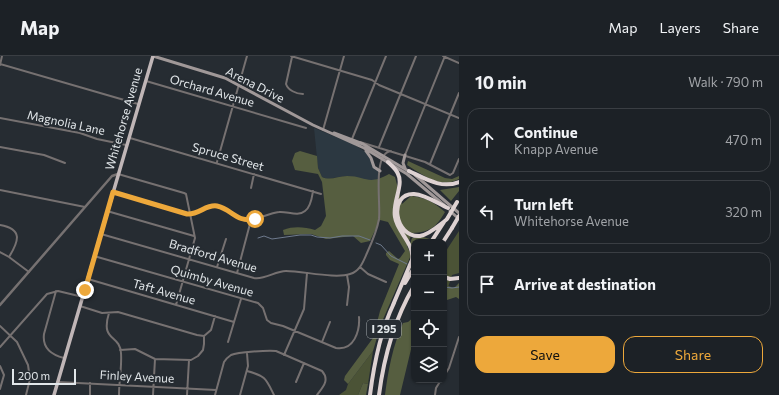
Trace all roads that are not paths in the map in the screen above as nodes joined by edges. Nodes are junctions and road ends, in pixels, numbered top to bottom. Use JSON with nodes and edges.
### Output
{"nodes":[{"id":1,"x":2,"y":56,"type":"edge"},
{"id":2,"x":153,"y":56,"type":"edge"},
{"id":3,"x":247,"y":56,"type":"edge"},
{"id":4,"x":292,"y":56,"type":"edge"},
{"id":5,"x":344,"y":56,"type":"edge"},
{"id":6,"x":386,"y":56,"type":"edge"},
{"id":7,"x":416,"y":56,"type":"edge"},
{"id":8,"x":444,"y":56,"type":"edge"},
{"id":9,"x":459,"y":63,"type":"edge"},
{"id":10,"x":0,"y":65,"type":"edge"},
{"id":11,"x":340,"y":70,"type":"junction"},
{"id":12,"x":146,"y":81,"type":"junction"},
{"id":13,"x":376,"y":83,"type":"junction"},
{"id":14,"x":238,"y":85,"type":"junction"},
{"id":15,"x":459,"y":93,"type":"edge"},
{"id":16,"x":303,"y":94,"type":"dead end"},
{"id":17,"x":400,"y":94,"type":"junction"},
{"id":18,"x":425,"y":104,"type":"junction"},
{"id":19,"x":139,"y":105,"type":"junction"},
{"id":20,"x":232,"y":106,"type":"junction"},
{"id":21,"x":450,"y":114,"type":"junction"},
{"id":22,"x":0,"y":118,"type":"edge"},
{"id":23,"x":459,"y":118,"type":"edge"},
{"id":24,"x":306,"y":128,"type":"dead end"},
{"id":25,"x":323,"y":130,"type":"junction"},
{"id":26,"x":130,"y":138,"type":"junction"},
{"id":27,"x":354,"y":140,"type":"junction"},
{"id":28,"x":127,"y":145,"type":"junction"},
{"id":29,"x":360,"y":146,"type":"junction"},
{"id":30,"x":0,"y":147,"type":"edge"},
{"id":31,"x":380,"y":147,"type":"junction"},
{"id":32,"x":391,"y":151,"type":"junction"},
{"id":33,"x":405,"y":155,"type":"junction"},
{"id":34,"x":383,"y":157,"type":"junction"},
{"id":35,"x":459,"y":159,"type":"edge"},
{"id":36,"x":388,"y":162,"type":"junction"},
{"id":37,"x":65,"y":163,"type":"dead end"},
{"id":38,"x":216,"y":163,"type":"junction"},
{"id":39,"x":430,"y":164,"type":"junction"},
{"id":40,"x":407,"y":170,"type":"junction"},
{"id":41,"x":380,"y":171,"type":"junction"},
{"id":42,"x":118,"y":174,"type":"junction"},
{"id":43,"x":254,"y":174,"type":"junction"},
{"id":44,"x":459,"y":182,"type":"edge"},
{"id":45,"x":251,"y":188,"type":"dead end"},
{"id":46,"x":0,"y":190,"type":"edge"},
{"id":47,"x":313,"y":191,"type":"junction"},
{"id":48,"x":113,"y":192,"type":"junction"},
{"id":49,"x":321,"y":194,"type":"dead end"},
{"id":50,"x":458,"y":201,"type":"edge"},
{"id":51,"x":86,"y":207,"type":"junction"},
{"id":52,"x":448,"y":208,"type":"junction"},
{"id":53,"x":108,"y":211,"type":"junction"},
{"id":54,"x":459,"y":213,"type":"edge"},
{"id":55,"x":190,"y":214,"type":"junction"},
{"id":56,"x":459,"y":216,"type":"edge"},
{"id":57,"x":446,"y":219,"type":"junction"},
{"id":58,"x":251,"y":220,"type":"junction"},
{"id":59,"x":459,"y":220,"type":"edge"},
{"id":60,"x":0,"y":225,"type":"edge"},
{"id":61,"x":101,"y":234,"type":"junction"},
{"id":62,"x":194,"y":236,"type":"junction"},
{"id":63,"x":226,"y":239,"type":"dead end"},
{"id":64,"x":434,"y":239,"type":"edge"},
{"id":65,"x":445,"y":239,"type":"edge"},
{"id":66,"x":0,"y":253,"type":"edge"},
{"id":67,"x":94,"y":256,"type":"junction"},
{"id":68,"x":9,"y":257,"type":"junction"},
{"id":69,"x":189,"y":259,"type":"junction"},
{"id":70,"x":360,"y":267,"type":"junction"},
{"id":71,"x":217,"y":268,"type":"junction"},
{"id":72,"x":29,"y":272,"type":"junction"},
{"id":73,"x":237,"y":273,"type":"junction"},
{"id":74,"x":307,"y":273,"type":"junction"},
{"id":75,"x":411,"y":273,"type":"edge"},
{"id":76,"x":347,"y":275,"type":"junction"},
{"id":77,"x":447,"y":278,"type":"edge"},
{"id":78,"x":459,"y":278,"type":"edge"},
{"id":79,"x":88,"y":279,"type":"junction"},
{"id":80,"x":182,"y":281,"type":"junction"},
{"id":81,"x":386,"y":282,"type":"dead end"},
{"id":82,"x":56,"y":291,"type":"junction"},
{"id":83,"x":411,"y":292,"type":"edge"},
{"id":84,"x":83,"y":297,"type":"junction"},
{"id":85,"x":241,"y":299,"type":"junction"},
{"id":86,"x":176,"y":305,"type":"junction"},
{"id":87,"x":347,"y":305,"type":"dead end"},
{"id":88,"x":393,"y":305,"type":"junction"},
{"id":89,"x":0,"y":306,"type":"edge"},
{"id":90,"x":80,"y":306,"type":"junction"},
{"id":91,"x":110,"y":313,"type":"junction"},
{"id":92,"x":215,"y":316,"type":"junction"},
{"id":93,"x":359,"y":317,"type":"dead end"},
{"id":94,"x":234,"y":322,"type":"junction"},
{"id":95,"x":330,"y":322,"type":"dead end"},
{"id":96,"x":0,"y":326,"type":"edge"},
{"id":97,"x":294,"y":331,"type":"junction"},
{"id":98,"x":10,"y":335,"type":"junction"},
{"id":99,"x":204,"y":336,"type":"junction"},
{"id":100,"x":459,"y":337,"type":"edge"},
{"id":101,"x":228,"y":342,"type":"dead end"},
{"id":102,"x":322,"y":342,"type":"junction"},
{"id":103,"x":0,"y":347,"type":"edge"},
{"id":104,"x":120,"y":350,"type":"junction"},
{"id":105,"x":247,"y":353,"type":"junction"},
{"id":106,"x":284,"y":355,"type":"junction"},
{"id":107,"x":65,"y":358,"type":"junction"},
{"id":108,"x":155,"y":359,"type":"junction"},
{"id":109,"x":189,"y":360,"type":"junction"},
{"id":110,"x":304,"y":363,"type":"junction"},
{"id":111,"x":0,"y":366,"type":"edge"},
{"id":112,"x":247,"y":370,"type":"junction"},
{"id":113,"x":447,"y":371,"type":"edge"},
{"id":114,"x":58,"y":382,"type":"junction"},
{"id":115,"x":296,"y":382,"type":"dead end"},
{"id":116,"x":439,"y":383,"type":"edge"},
{"id":117,"x":90,"y":384,"type":"junction"},
{"id":118,"x":119,"y":385,"type":"junction"},
{"id":119,"x":154,"y":387,"type":"junction"},
{"id":120,"x":188,"y":388,"type":"junction"},
{"id":121,"x":0,"y":389,"type":"edge"},
{"id":122,"x":216,"y":390,"type":"junction"},
{"id":123,"x":26,"y":395,"type":"edge"},
{"id":124,"x":54,"y":395,"type":"edge"},
{"id":125,"x":90,"y":395,"type":"edge"},
{"id":126,"x":119,"y":395,"type":"edge"},
{"id":127,"x":153,"y":395,"type":"edge"},
{"id":128,"x":187,"y":395,"type":"edge"},
{"id":129,"x":214,"y":395,"type":"edge"},
{"id":130,"x":240,"y":395,"type":"edge"},
{"id":131,"x":274,"y":395,"type":"edge"},
{"id":132,"x":318,"y":395,"type":"edge"},
{"id":133,"x":370,"y":395,"type":"edge"},
{"id":134,"x":379,"y":395,"type":"edge"},
{"id":135,"x":435,"y":395,"type":"edge"}],
"edges":[{"from":1,"to":10,"type":"street"},
{"from":2,"to":12,"type":"main road","name":"Whitehorse Avenue"},
{"from":2,"to":14,"type":"main road","name":"Arena Drive"},
{"from":3,"to":14,"type":"street"},
{"from":4,"to":11,"type":"street"},
{"from":4,"to":16,"type":"street"},
{"from":5,"to":11,"type":"street"},
{"from":6,"to":13,"type":"street"},
{"from":7,"to":17,"type":"street"},
{"from":8,"to":9,"type":"street"},
{"from":8,"to":18,"type":"street"},
{"from":10,"to":19,"type":"street"},
{"from":11,"to":13,"type":"street"},
{"from":11,"to":25,"type":"street"},
{"from":12,"to":19,"type":"main road","name":"Whitehorse Avenue"},
{"from":12,"to":20,"type":"street","name":"Orchard Avenue"},
{"from":13,"to":17,"type":"street"},
{"from":13,"to":27,"type":"street"},
{"from":14,"to":20,"type":"street"},
{"from":14,"to":25,"type":"main road","name":"Arena Drive"},
{"from":15,"to":21,"type":"street"},
{"from":17,"to":18,"type":"street"},
{"from":17,"to":31,"type":"street"},
{"from":18,"to":21,"type":"street"},
{"from":18,"to":33,"type":"street"},
{"from":19,"to":26,"type":"main road","name":"Whitehorse Avenue"},
{"from":20,"to":24,"type":"street","name":"Orchard Avenue"},
{"from":20,"to":38,"type":"street"},
{"from":21,"to":23,"type":"street"},
{"from":21,"to":39,"type":"street"},
{"from":22,"to":28,"type":"street","name":"Magnolia Lane"},
{"from":25,"to":27,"type":"main road","name":"Arena Drive"},
{"from":25,"to":29,"type":"main road","name":"Arena Drive"},
{"from":26,"to":28,"type":"main road","name":"Whitehorse Avenue"},
{"from":26,"to":38,"type":"street","name":"Spruce Street"},
{"from":27,"to":31,"type":"street"},
{"from":27,"to":34,"type":"main road","name":"Arena Drive"},
{"from":28,"to":42,"type":"main road","name":"Whitehorse Avenue"},
{"from":29,"to":34,"type":"main road","name":"Arena Drive"},
{"from":29,"to":41,"type":"main road"},
{"from":30,"to":37,"type":"street"},
{"from":31,"to":32,"type":"street"},
{"from":32,"to":33,"type":"street"},
{"from":32,"to":34,"type":"street"},
{"from":33,"to":39,"type":"street"},
{"from":33,"to":40,"type":"main road"},
{"from":34,"to":36,"type":"main road","name":"Arena Drive"},
{"from":34,"to":40,"type":"main road","name":"Arena Drive"},
{"from":34,"to":41,"type":"street"},
{"from":35,"to":39,"type":"street"},
{"from":36,"to":52,"type":"main road","name":"Arena Drive"},
{"from":36,"to":88,"type":"highway"},
{"from":38,"to":43,"type":"street","name":"Spruce Street"},
{"from":40,"to":44,"type":"highway"},
{"from":40,"to":54,"type":"main road","name":"Arena Drive"},
{"from":41,"to":70,"type":"street"},
{"from":42,"to":48,"type":"main road","name":"Whitehorse Avenue"},
{"from":42,"to":51,"type":"street"},
{"from":42,"to":55,"type":"street"},
{"from":43,"to":45,"type":"street"},
{"from":43,"to":47,"type":"street","name":"Spruce Street"},
{"from":46,"to":51,"type":"street"},
{"from":47,"to":49,"type":"street","name":"Spruce Street"},
{"from":47,"to":58,"type":"street"},
{"from":48,"to":53,"type":"main road","name":"Whitehorse Avenue"},
{"from":48,"to":55,"type":"street"},
{"from":50,"to":57,"type":"highway","bridge":true},
{"from":51,"to":72,"type":"street"},
{"from":52,"to":57,"type":"highway"},
{"from":52,"to":59,"type":"main road","name":"Arena Drive"},
{"from":53,"to":61,"type":"main road","name":"Whitehorse Avenue"},
{"from":53,"to":62,"type":"street"},
{"from":55,"to":58,"type":"street"},
{"from":55,"to":62,"type":"street"},
{"from":56,"to":65,"type":"highway","bridge":true},
{"from":57,"to":64,"type":"highway"},
{"from":58,"to":73,"type":"street"},
{"from":60,"to":68,"type":"street"},
{"from":61,"to":67,"type":"main road","name":"Whitehorse Avenue"},
{"from":61,"to":69,"type":"street","name":"Bradford Avenue"},
{"from":62,"to":69,"type":"street"},
{"from":63,"to":71,"type":"street"},
{"from":66,"to":68,"type":"street"},
{"from":67,"to":79,"type":"main road","name":"Whitehorse Avenue"},
{"from":67,"to":80,"type":"street","name":"Quimby Avenue"},
{"from":68,"to":72,"type":"street"},
{"from":69,"to":71,"type":"street","name":"Bradford Avenue"},
{"from":69,"to":80,"type":"street"},
{"from":70,"to":76,"type":"street"},
{"from":70,"to":81,"type":"street"},
{"from":71,"to":73,"type":"street","name":"Bradford Avenue"},
{"from":72,"to":89,"type":"street"},
{"from":73,"to":74,"type":"street","name":"Bradford Avenue"},
{"from":74,"to":76,"type":"street","name":"Bradford Avenue"},
{"from":74,"to":97,"type":"street"},
{"from":75,"to":88,"type":"highway","number":"I 295"},
{"from":76,"to":87,"type":"street"},
{"from":77,"to":78,"type":"highway"},
{"from":79,"to":84,"type":"main road","name":"Whitehorse Avenue"},
{"from":79,"to":86,"type":"street","name":"Taft Avenue"},
{"from":80,"to":85,"type":"street","name":"Quimby Avenue"},
{"from":80,"to":86,"type":"street"},
{"from":82,"to":84,"type":"street"},
{"from":82,"to":98,"type":"street"},
{"from":82,"to":107,"type":"street"},
{"from":83,"to":134,"type":"highway","number":"I 295"},
{"from":84,"to":90,"type":"main road","name":"Whitehorse Avenue"},
{"from":85,"to":94,"type":"street"},
{"from":85,"to":97,"type":"street","name":"Quimby Avenue"},
{"from":86,"to":92,"type":"street","name":"Taft Avenue"},
{"from":88,"to":133,"type":"highway","number":"I 295"},
{"from":90,"to":91,"type":"street"},
{"from":90,"to":107,"type":"main road","name":"Whitehorse Avenue"},
{"from":91,"to":99,"type":"street"},
{"from":91,"to":104,"type":"street"},
{"from":92,"to":94,"type":"street","name":"Taft Avenue"},
{"from":92,"to":99,"type":"street"},
{"from":93,"to":102,"type":"street","name":"Quimby Avenue"},
{"from":94,"to":101,"type":"street"},
{"from":95,"to":102,"type":"street"},
{"from":96,"to":98,"type":"street"},
{"from":97,"to":102,"type":"street","name":"Quimby Avenue"},
{"from":97,"to":106,"type":"street"},
{"from":98,"to":103,"type":"street"},
{"from":98,"to":123,"type":"street"},
{"from":99,"to":109,"type":"street"},
{"from":100,"to":113,"type":"street"},
{"from":104,"to":108,"type":"street"},
{"from":104,"to":118,"type":"street"},
{"from":105,"to":106,"type":"street"},
{"from":105,"to":112,"type":"street"},
{"from":105,"to":122,"type":"street"},
{"from":106,"to":110,"type":"street"},
{"from":107,"to":114,"type":"main road","name":"Whitehorse Avenue"},
{"from":108,"to":109,"type":"street"},
{"from":108,"to":119,"type":"street"},
{"from":109,"to":120,"type":"street"},
{"from":110,"to":115,"type":"street"},
{"from":110,"to":132,"type":"street"},
{"from":111,"to":121,"type":"street"},
{"from":112,"to":130,"type":"street"},
{"from":112,"to":131,"type":"street"},
{"from":114,"to":117,"type":"street","name":"Finley Avenue"},
{"from":114,"to":124,"type":"main road","name":"Whitehorse Avenue"},
{"from":116,"to":135,"type":"street"},
{"from":117,"to":118,"type":"street","name":"Finley Avenue"},
{"from":117,"to":125,"type":"street"},
{"from":118,"to":119,"type":"street","name":"Finley Avenue"},
{"from":118,"to":126,"type":"street"},
{"from":119,"to":120,"type":"street","name":"Finley Avenue"},
{"from":119,"to":127,"type":"street"},
{"from":120,"to":122,"type":"street","name":"Finley Avenue"},
{"from":120,"to":128,"type":"street"},
{"from":122,"to":129,"type":"street"}]}
